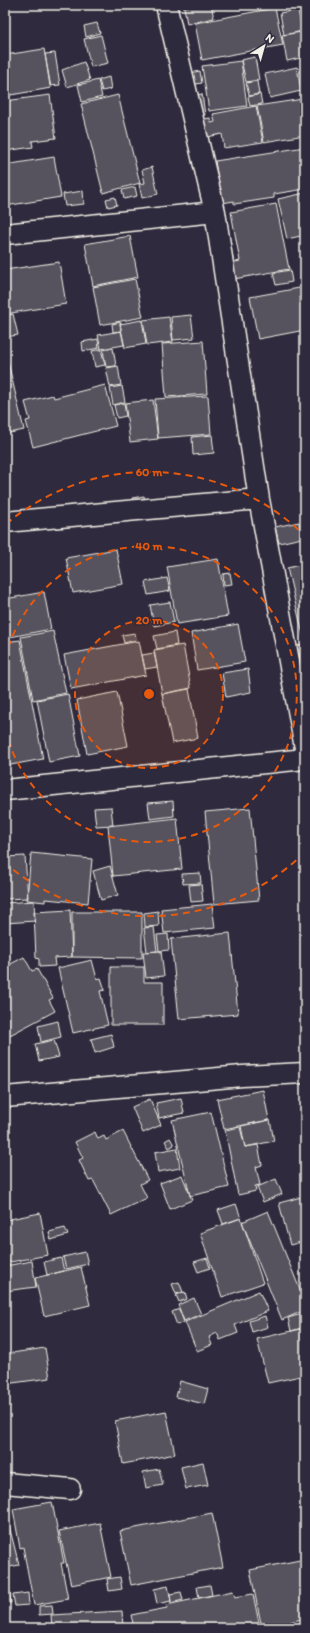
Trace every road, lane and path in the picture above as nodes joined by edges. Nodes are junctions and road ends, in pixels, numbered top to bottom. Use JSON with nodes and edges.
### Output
{"nodes":[{"id":1,"x":166,"y":5,"type":"edge"},
{"id":2,"x":215,"y":212,"type":"junction"},
{"id":3,"x":5,"y":234,"type":"edge"},
{"id":4,"x":259,"y":499,"type":"junction"},
{"id":5,"x":5,"y":522,"type":"edge"},
{"id":6,"x":305,"y":748,"type":"edge"},
{"id":7,"x":305,"y":760,"type":"edge"},
{"id":8,"x":5,"y":790,"type":"edge"},
{"id":9,"x":305,"y":1072,"type":"edge"},
{"id":10,"x":5,"y":1097,"type":"edge"},
{"id":11,"x":5,"y":1483,"type":"edge"},
{"id":12,"x":70,"y":1489,"type":"dead end"}],
"edges":[{"from":1,"to":2,"type":"street"},
{"from":2,"to":3,"type":"street"},
{"from":2,"to":4,"type":"street"},
{"from":4,"to":5,"type":"street"},
{"from":4,"to":6,"type":"street"},
{"from":7,"to":8,"type":"street"},
{"from":9,"to":10,"type":"street"},
{"from":11,"to":12,"type":"street"}]}
